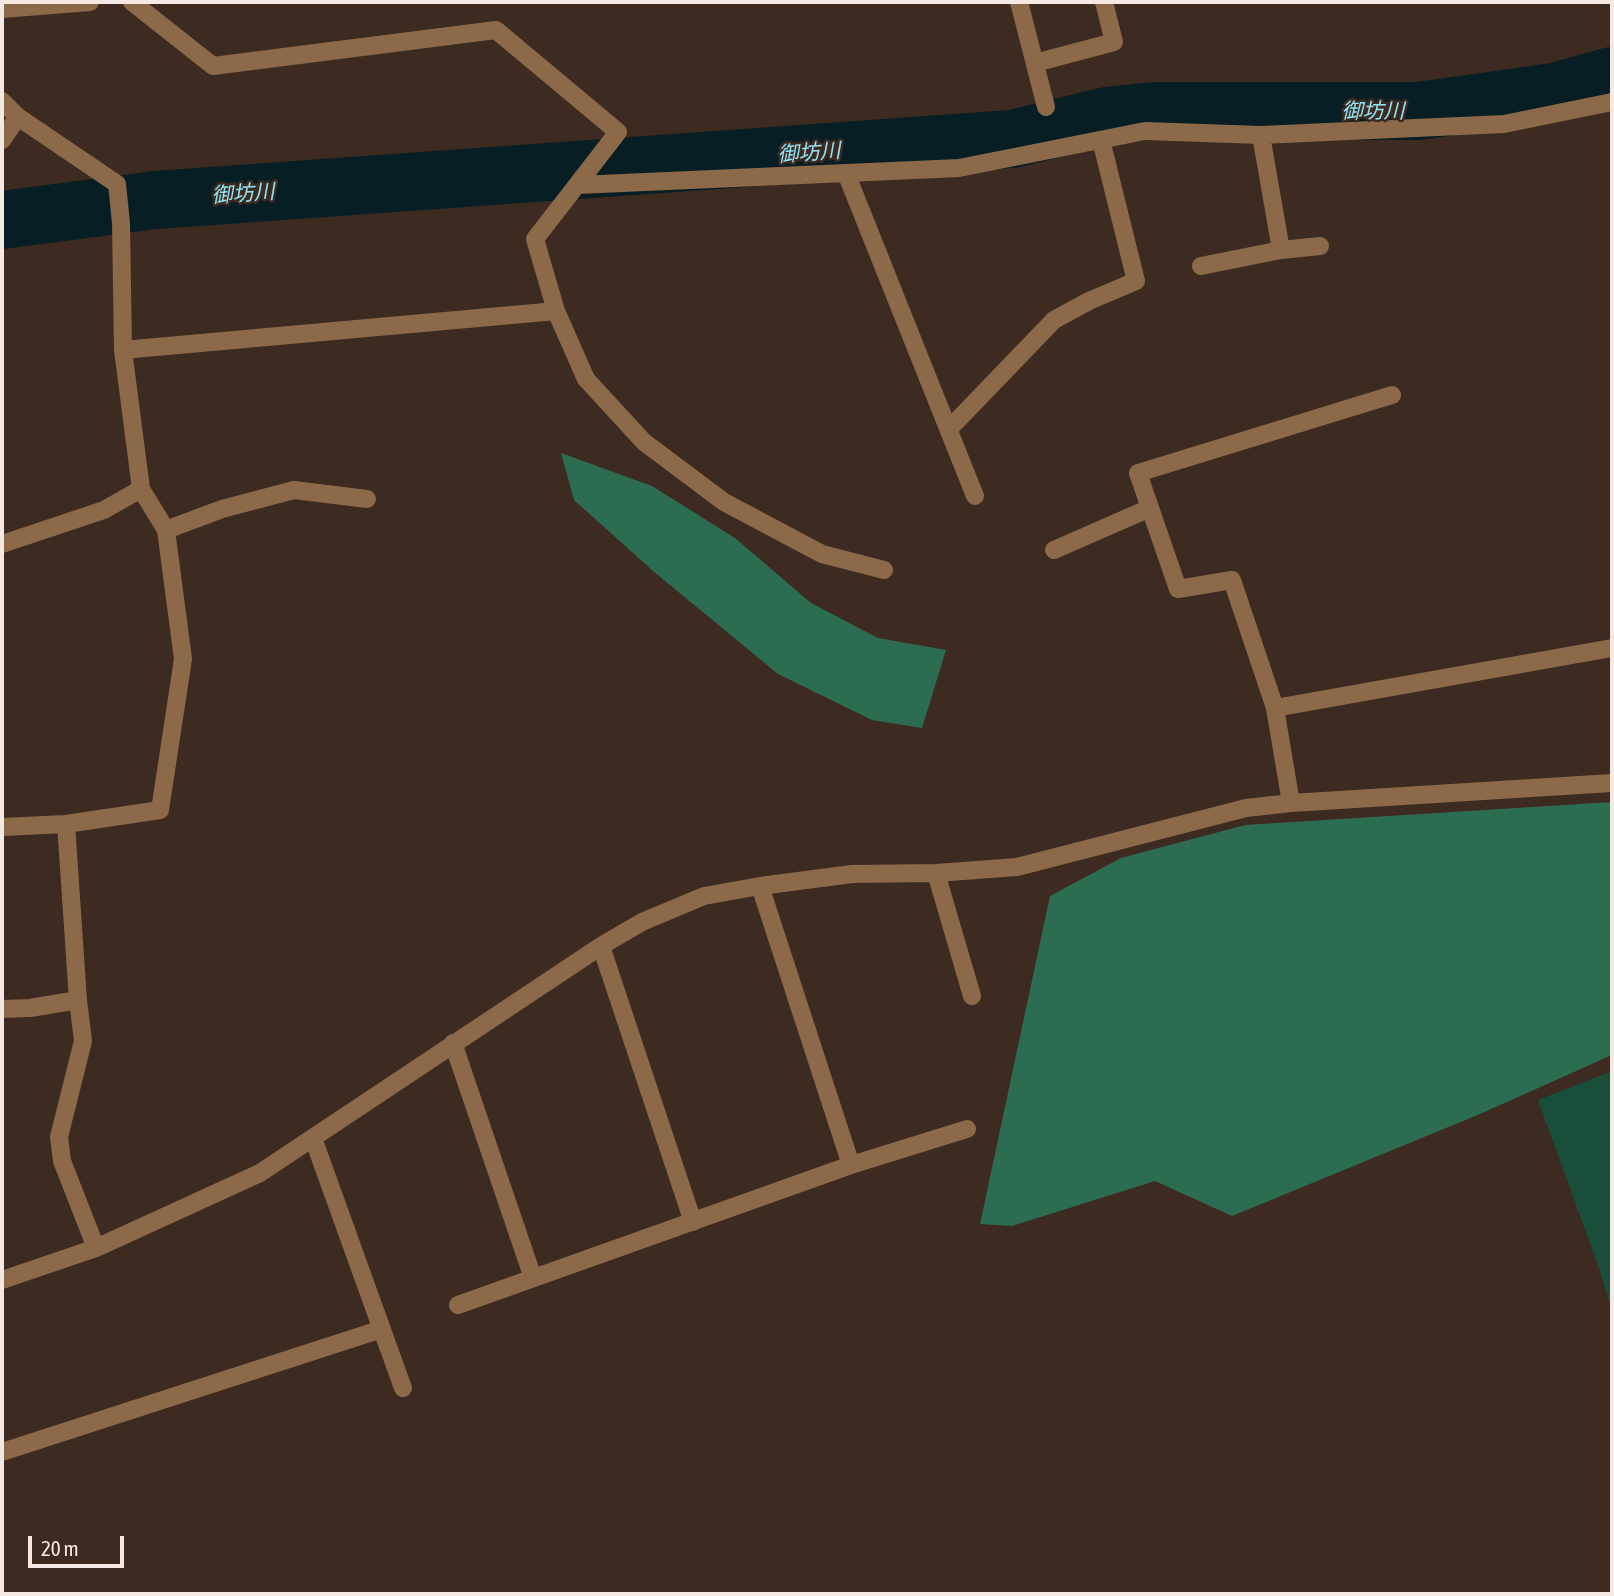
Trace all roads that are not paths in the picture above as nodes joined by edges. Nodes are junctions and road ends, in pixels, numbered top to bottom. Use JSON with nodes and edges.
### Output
{"nodes":[{"id":1,"x":90,"y":2,"type":"edge"},
{"id":2,"x":132,"y":2,"type":"edge"},
{"id":3,"x":1019,"y":2,"type":"edge"},
{"id":4,"x":1104,"y":2,"type":"edge"},
{"id":5,"x":2,"y":9,"type":"edge"},
{"id":6,"x":1034,"y":63,"type":"junction"},
{"id":7,"x":2,"y":101,"type":"edge"},
{"id":8,"x":1612,"y":102,"type":"edge"},
{"id":9,"x":1046,"y":107,"type":"dead end"},
{"id":10,"x":18,"y":117,"type":"junction"},
{"id":11,"x":1261,"y":135,"type":"junction"},
{"id":12,"x":2,"y":140,"type":"edge"},
{"id":13,"x":1101,"y":140,"type":"junction"},
{"id":14,"x":846,"y":173,"type":"junction"},
{"id":15,"x":578,"y":185,"type":"junction"},
{"id":16,"x":1320,"y":246,"type":"dead end"},
{"id":17,"x":1281,"y":250,"type":"junction"},
{"id":18,"x":1201,"y":266,"type":"dead end"},
{"id":19,"x":556,"y":311,"type":"junction"},
{"id":20,"x":123,"y":350,"type":"junction"},
{"id":21,"x":1391,"y":395,"type":"dead end"},
{"id":22,"x":949,"y":429,"type":"junction"},
{"id":23,"x":141,"y":489,"type":"junction"},
{"id":24,"x":975,"y":496,"type":"dead end"},
{"id":25,"x":367,"y":499,"type":"dead end"},
{"id":26,"x":1150,"y":508,"type":"junction"},
{"id":27,"x":166,"y":530,"type":"junction"},
{"id":28,"x":2,"y":544,"type":"edge"},
{"id":29,"x":1054,"y":550,"type":"dead end"},
{"id":30,"x":884,"y":570,"type":"dead end"},
{"id":31,"x":1612,"y":648,"type":"edge"},
{"id":32,"x":1275,"y":708,"type":"junction"},
{"id":33,"x":1612,"y":783,"type":"edge"},
{"id":34,"x":1292,"y":803,"type":"junction"},
{"id":35,"x":66,"y":824,"type":"junction"},
{"id":36,"x":2,"y":827,"type":"edge"},
{"id":37,"x":936,"y":873,"type":"junction"},
{"id":38,"x":760,"y":886,"type":"junction"},
{"id":39,"x":601,"y":946,"type":"junction"},
{"id":40,"x":972,"y":996,"type":"dead end"},
{"id":41,"x":78,"y":1000,"type":"junction"},
{"id":42,"x":2,"y":1009,"type":"edge"},
{"id":43,"x":453,"y":1043,"type":"junction"},
{"id":44,"x":967,"y":1129,"type":"dead end"},
{"id":45,"x":313,"y":1138,"type":"junction"},
{"id":46,"x":851,"y":1165,"type":"junction"},
{"id":47,"x":693,"y":1222,"type":"junction"},
{"id":48,"x":96,"y":1248,"type":"junction"},
{"id":49,"x":533,"y":1278,"type":"junction"},
{"id":50,"x":2,"y":1280,"type":"edge"},
{"id":51,"x":458,"y":1305,"type":"dead end"},
{"id":52,"x":382,"y":1329,"type":"junction"},
{"id":53,"x":403,"y":1388,"type":"dead end"},
{"id":54,"x":2,"y":1451,"type":"edge"}],
"edges":[{"from":1,"to":5,"type":"street"},
{"from":2,"to":15,"type":"street"},
{"from":3,"to":6,"type":"street"},
{"from":4,"to":6,"type":"street"},
{"from":6,"to":9,"type":"street"},
{"from":7,"to":10,"type":"street"},
{"from":8,"to":11,"type":"street"},
{"from":10,"to":12,"type":"street"},
{"from":10,"to":20,"type":"street"},
{"from":11,"to":13,"type":"street"},
{"from":11,"to":17,"type":"street"},
{"from":13,"to":14,"type":"street"},
{"from":13,"to":22,"type":"street"},
{"from":14,"to":15,"type":"street"},
{"from":14,"to":22,"type":"street"},
{"from":15,"to":19,"type":"street"},
{"from":16,"to":17,"type":"street"},
{"from":17,"to":18,"type":"street"},
{"from":19,"to":20,"type":"street"},
{"from":19,"to":30,"type":"street"},
{"from":20,"to":23,"type":"street"},
{"from":21,"to":26,"type":"street"},
{"from":22,"to":24,"type":"street"},
{"from":23,"to":27,"type":"street"},
{"from":23,"to":28,"type":"street"},
{"from":25,"to":27,"type":"street"},
{"from":26,"to":29,"type":"street"},
{"from":26,"to":32,"type":"street"},
{"from":27,"to":35,"type":"street"},
{"from":31,"to":32,"type":"street"},
{"from":32,"to":34,"type":"street"},
{"from":33,"to":34,"type":"street"},
{"from":34,"to":37,"type":"street"},
{"from":35,"to":36,"type":"street"},
{"from":35,"to":41,"type":"street"},
{"from":37,"to":38,"type":"street"},
{"from":37,"to":40,"type":"street"},
{"from":38,"to":39,"type":"street"},
{"from":38,"to":46,"type":"street"},
{"from":39,"to":43,"type":"street"},
{"from":39,"to":47,"type":"street"},
{"from":41,"to":42,"type":"street"},
{"from":41,"to":48,"type":"street"},
{"from":43,"to":45,"type":"street"},
{"from":43,"to":49,"type":"street"},
{"from":44,"to":46,"type":"street"},
{"from":45,"to":48,"type":"street"},
{"from":45,"to":52,"type":"street"},
{"from":46,"to":47,"type":"street"},
{"from":47,"to":49,"type":"street"},
{"from":48,"to":50,"type":"street"},
{"from":49,"to":51,"type":"street"},
{"from":52,"to":53,"type":"street"},
{"from":52,"to":54,"type":"street"}]}
